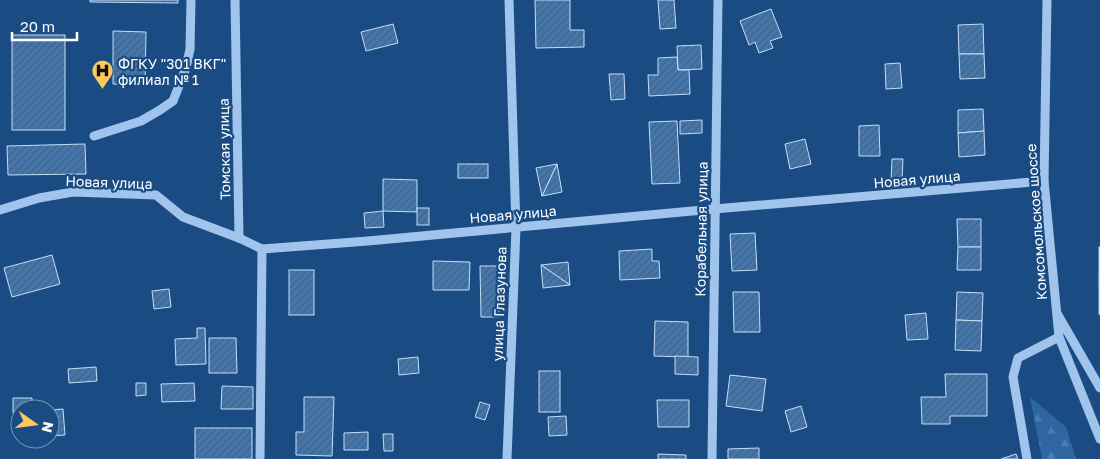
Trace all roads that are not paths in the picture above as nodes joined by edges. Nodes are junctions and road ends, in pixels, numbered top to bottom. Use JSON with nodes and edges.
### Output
{"nodes":[{"id":1,"x":191,"y":0,"type":"edge"},
{"id":2,"x":236,"y":0,"type":"edge"},
{"id":3,"x":509,"y":0,"type":"edge"},
{"id":4,"x":718,"y":0,"type":"edge"},
{"id":5,"x":1046,"y":0,"type":"edge"},
{"id":6,"x":94,"y":136,"type":"dead end"},
{"id":7,"x":1044,"y":182,"type":"junction"},
{"id":8,"x":714,"y":209,"type":"junction"},
{"id":9,"x":0,"y":210,"type":"edge"},
{"id":10,"x":516,"y":228,"type":"junction"},
{"id":11,"x":239,"y":238,"type":"junction"},
{"id":12,"x":262,"y":248,"type":"junction"},
{"id":13,"x":1056,"y":310,"type":"junction"},
{"id":14,"x":1059,"y":337,"type":"junction"},
{"id":15,"x":1100,"y":388,"type":"edge"},
{"id":16,"x":1099,"y":437,"type":"edge"},
{"id":17,"x":260,"y":459,"type":"edge"},
{"id":18,"x":507,"y":459,"type":"edge"},
{"id":19,"x":712,"y":459,"type":"edge"},
{"id":20,"x":1027,"y":459,"type":"edge"}],
"edges":[{"from":1,"to":6,"type":"street"},
{"from":2,"to":11,"type":"street","name":"Томская улица"},
{"from":3,"to":10,"type":"street","name":"улица Глазунова"},
{"from":4,"to":8,"type":"street","name":"Корабельная улица"},
{"from":5,"to":7,"type":"street","name":"Комсомольское шоссе"},
{"from":7,"to":8,"type":"street","name":"Новая улица"},
{"from":7,"to":13,"type":"street","name":"Комсомольское шоссе"},
{"from":8,"to":10,"type":"street","name":"Новая улица"},
{"from":8,"to":19,"type":"street","name":"Корабельная улица"},
{"from":9,"to":11,"type":"street","name":"Новая улица"},
{"from":10,"to":12,"type":"street","name":"Новая улица"},
{"from":10,"to":18,"type":"street","name":"улица Глазунова"},
{"from":11,"to":12,"type":"street","name":"Новая улица"},
{"from":12,"to":17,"type":"street"},
{"from":13,"to":14,"type":"street","name":"Комсомольское шоссе"},
{"from":13,"to":15,"type":"street"},
{"from":14,"to":16,"type":"street","name":"Комсомольское шоссе"},
{"from":14,"to":20,"type":"street"}]}
